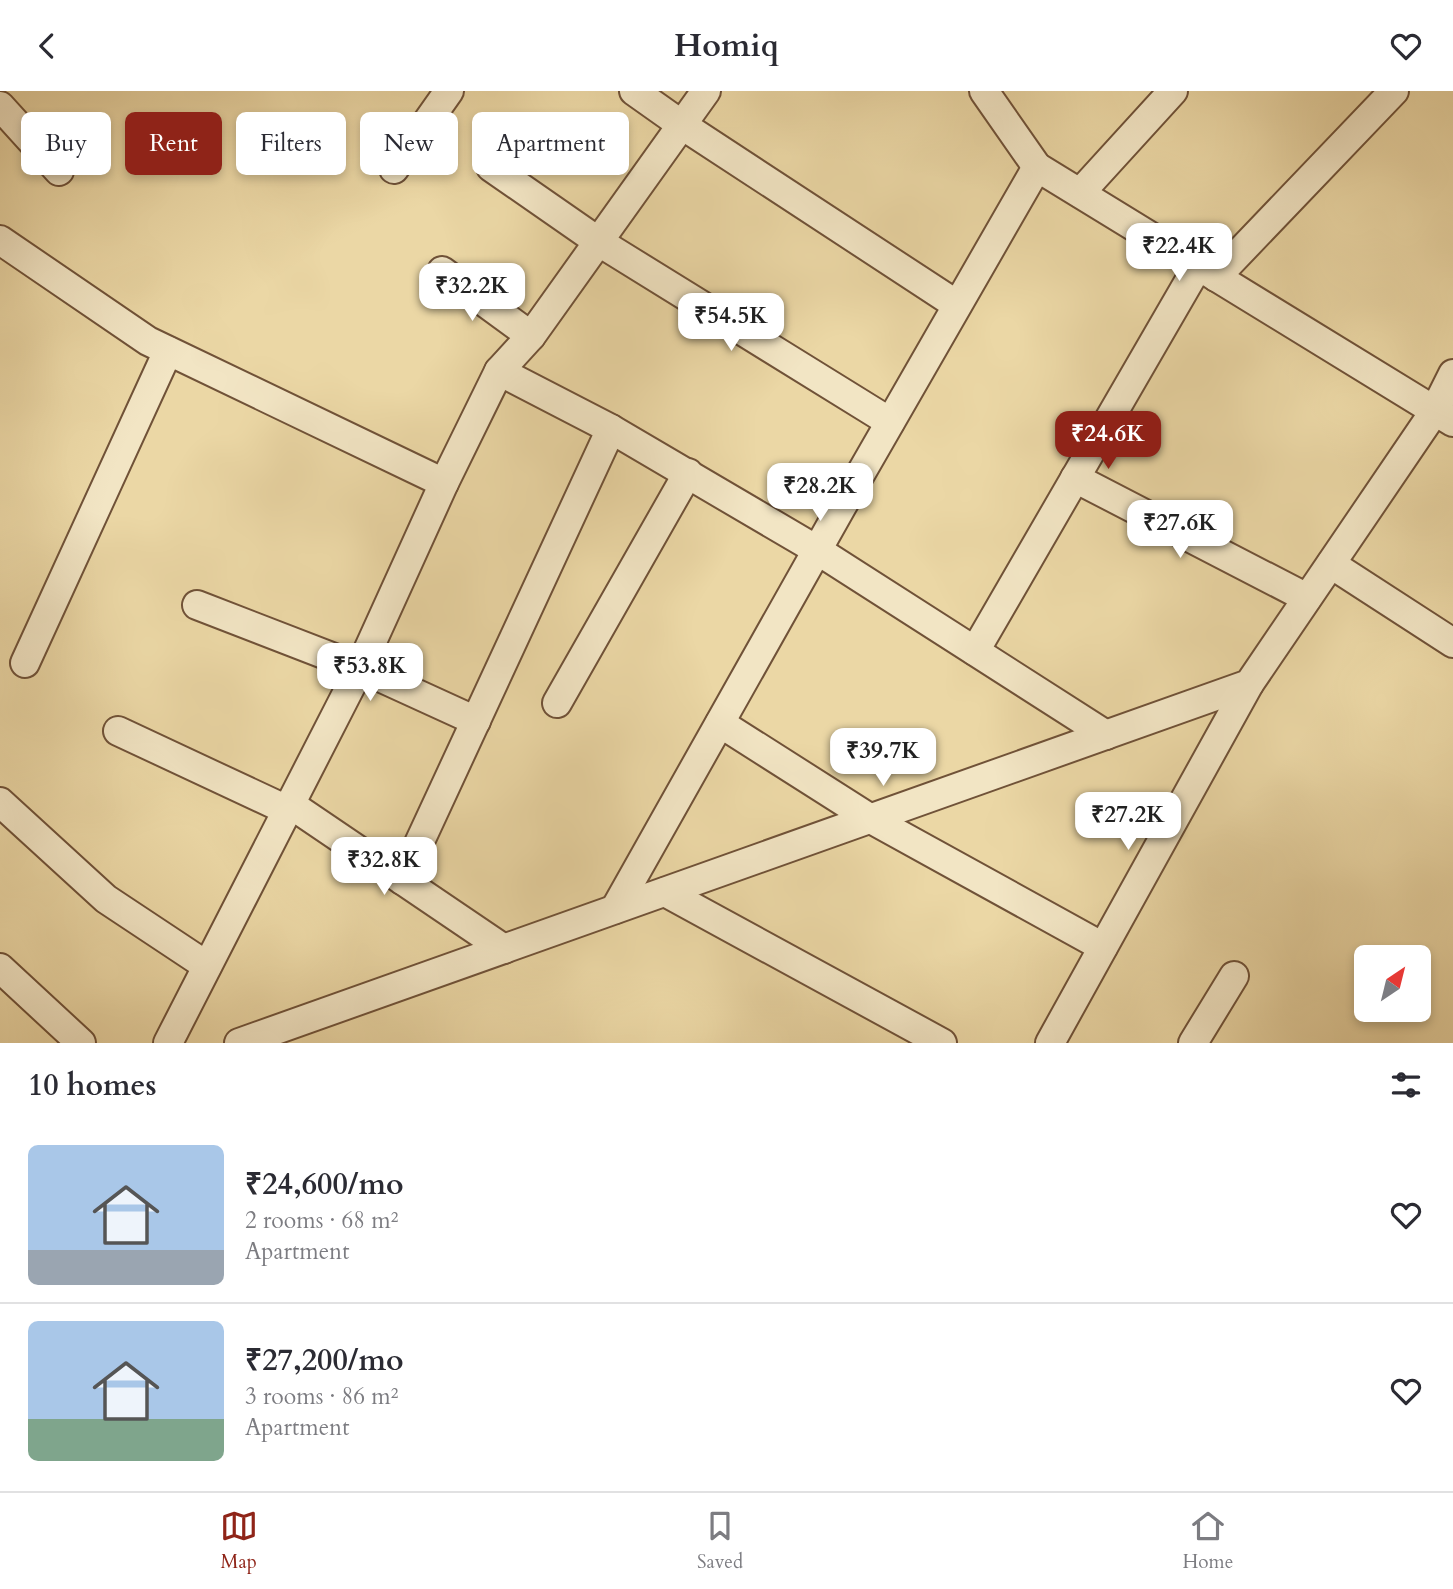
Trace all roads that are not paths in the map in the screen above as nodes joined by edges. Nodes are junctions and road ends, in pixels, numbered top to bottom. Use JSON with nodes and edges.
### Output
{"nodes":[{"id":1,"x":449,"y":91,"type":"edge"},
{"id":2,"x":634,"y":91,"type":"edge"},
{"id":3,"x":706,"y":91,"type":"edge"},
{"id":4,"x":984,"y":91,"type":"edge"},
{"id":5,"x":1173,"y":91,"type":"edge"},
{"id":6,"x":1394,"y":91,"type":"edge"},
{"id":7,"x":0,"y":106,"type":"edge"},
{"id":8,"x":434,"y":112,"type":"edge"},
{"id":9,"x":682,"y":125,"type":"junction"},
{"id":10,"x":21,"y":129,"type":"edge"},
{"id":11,"x":1037,"y":167,"type":"junction"},
{"id":12,"x":503,"y":175,"type":"edge"},
{"id":13,"x":1080,"y":193,"type":"junction"},
{"id":14,"x":0,"y":240,"type":"edge"},
{"id":15,"x":599,"y":242,"type":"junction"},
{"id":16,"x":442,"y":271,"type":"dead end"},
{"id":17,"x":1207,"y":272,"type":"junction"},
{"id":18,"x":957,"y":305,"type":"junction"},
{"id":19,"x":531,"y":336,"type":"junction"},
{"id":20,"x":168,"y":351,"type":"junction"},
{"id":21,"x":499,"y":371,"type":"junction"},
{"id":22,"x":1453,"y":374,"type":"edge"},
{"id":23,"x":1443,"y":417,"type":"edge"},
{"id":24,"x":890,"y":422,"type":"junction"},
{"id":25,"x":611,"y":429,"type":"junction"},
{"id":26,"x":688,"y":473,"type":"junction"},
{"id":27,"x":1075,"y":478,"type":"junction"},
{"id":28,"x":444,"y":483,"type":"junction"},
{"id":29,"x":817,"y":550,"type":"junction"},
{"id":30,"x":1331,"y":564,"type":"junction"},
{"id":31,"x":1307,"y":599,"type":"junction"},
{"id":32,"x":197,"y":605,"type":"dead end"},
{"id":33,"x":1453,"y":643,"type":"edge"},
{"id":34,"x":975,"y":651,"type":"junction"},
{"id":35,"x":25,"y":663,"type":"dead end"},
{"id":36,"x":360,"y":669,"type":"junction"},
{"id":37,"x":1250,"y":684,"type":"junction"},
{"id":38,"x":557,"y":703,"type":"dead end"},
{"id":39,"x":476,"y":722,"type":"junction"},
{"id":40,"x":720,"y":723,"type":"junction"},
{"id":41,"x":118,"y":731,"type":"dead end"},
{"id":42,"x":1106,"y":735,"type":"junction"},
{"id":43,"x":0,"y":802,"type":"edge"},
{"id":44,"x":289,"y":807,"type":"junction"},
{"id":45,"x":871,"y":819,"type":"junction"},
{"id":46,"x":402,"y":880,"type":"junction"},
{"id":47,"x":665,"y":892,"type":"junction"},
{"id":48,"x":615,"y":909,"type":"junction"},
{"id":49,"x":1103,"y":947,"type":"junction"},
{"id":50,"x":504,"y":949,"type":"junction"},
{"id":51,"x":207,"y":966,"type":"junction"},
{"id":52,"x":0,"y":968,"type":"edge"},
{"id":53,"x":1234,"y":976,"type":"dead end"},
{"id":54,"x":81,"y":1043,"type":"edge"},
{"id":55,"x":168,"y":1043,"type":"edge"},
{"id":56,"x":239,"y":1043,"type":"edge"},
{"id":57,"x":942,"y":1043,"type":"edge"},
{"id":58,"x":1050,"y":1043,"type":"edge"},
{"id":59,"x":1193,"y":1043,"type":"edge"}],
"edges":[{"from":1,"to":8,"type":"street"},
{"from":2,"to":9,"type":"street"},
{"from":3,"to":9,"type":"street"},
{"from":4,"to":11,"type":"street"},
{"from":5,"to":13,"type":"street"},
{"from":6,"to":17,"type":"street"},
{"from":7,"to":10,"type":"street"},
{"from":9,"to":15,"type":"street"},
{"from":9,"to":18,"type":"street"},
{"from":11,"to":13,"type":"street"},
{"from":11,"to":18,"type":"street"},
{"from":12,"to":15,"type":"street"},
{"from":13,"to":17,"type":"street"},
{"from":14,"to":20,"type":"street"},
{"from":15,"to":19,"type":"street"},
{"from":15,"to":24,"type":"street"},
{"from":16,"to":19,"type":"street"},
{"from":17,"to":23,"type":"street"},
{"from":17,"to":27,"type":"street"},
{"from":18,"to":24,"type":"street"},
{"from":19,"to":21,"type":"street"},
{"from":20,"to":28,"type":"street"},
{"from":20,"to":35,"type":"street"},
{"from":21,"to":25,"type":"street"},
{"from":21,"to":28,"type":"street"},
{"from":22,"to":23,"type":"street"},
{"from":23,"to":30,"type":"street"},
{"from":24,"to":29,"type":"street"},
{"from":25,"to":26,"type":"street"},
{"from":25,"to":39,"type":"street"},
{"from":26,"to":29,"type":"street"},
{"from":26,"to":38,"type":"street"},
{"from":27,"to":31,"type":"street"},
{"from":27,"to":34,"type":"street"},
{"from":28,"to":36,"type":"street"},
{"from":29,"to":34,"type":"street"},
{"from":29,"to":40,"type":"street"},
{"from":30,"to":31,"type":"street"},
{"from":30,"to":33,"type":"street"},
{"from":31,"to":37,"type":"street"},
{"from":32,"to":36,"type":"street"},
{"from":34,"to":42,"type":"street"},
{"from":36,"to":39,"type":"street"},
{"from":36,"to":44,"type":"street"},
{"from":37,"to":42,"type":"street"},
{"from":37,"to":49,"type":"street"},
{"from":39,"to":46,"type":"street"},
{"from":40,"to":45,"type":"street"},
{"from":40,"to":48,"type":"street"},
{"from":41,"to":44,"type":"street"},
{"from":42,"to":45,"type":"street"},
{"from":43,"to":51,"type":"street"},
{"from":44,"to":46,"type":"street"},
{"from":44,"to":51,"type":"street"},
{"from":45,"to":47,"type":"street"},
{"from":45,"to":49,"type":"street"},
{"from":46,"to":50,"type":"street"},
{"from":47,"to":48,"type":"street"},
{"from":47,"to":57,"type":"street"},
{"from":48,"to":50,"type":"street"},
{"from":49,"to":58,"type":"street"},
{"from":50,"to":56,"type":"street"},
{"from":51,"to":55,"type":"street"},
{"from":52,"to":54,"type":"street"},
{"from":53,"to":59,"type":"street"}]}
